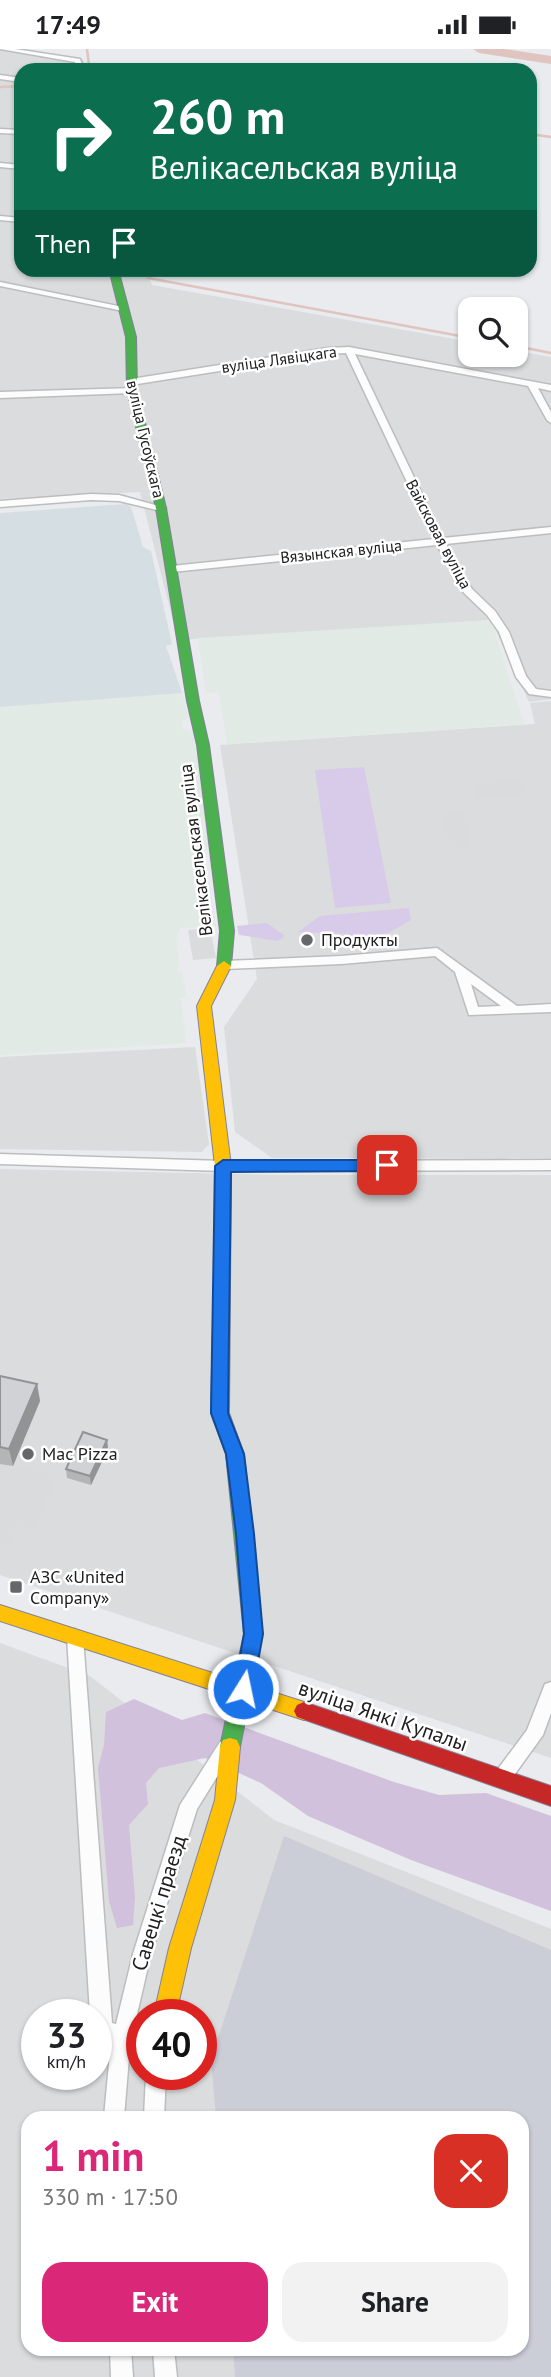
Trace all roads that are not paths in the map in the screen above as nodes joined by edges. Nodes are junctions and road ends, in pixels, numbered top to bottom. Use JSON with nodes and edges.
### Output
{"nodes":[{"id":1,"x":2,"y":49,"type":"edge"},
{"id":2,"x":79,"y":63,"type":"edge"},
{"id":3,"x":115,"y":277,"type":"edge"},
{"id":4,"x":0,"y":284,"type":"edge"},
{"id":5,"x":123,"y":309,"type":"junction"},
{"id":6,"x":349,"y":350,"type":"junction"},
{"id":7,"x":531,"y":384,"type":"junction"},
{"id":8,"x":131,"y":386,"type":"junction"},
{"id":9,"x":551,"y":388,"type":"edge"},
{"id":10,"x":0,"y":395,"type":"edge"},
{"id":11,"x":551,"y":420,"type":"edge"},
{"id":12,"x":0,"y":504,"type":"edge"},
{"id":13,"x":161,"y":508,"type":"junction"},
{"id":14,"x":551,"y":530,"type":"edge"},
{"id":15,"x":440,"y":541,"type":"junction"},
{"id":16,"x":172,"y":569,"type":"junction"},
{"id":17,"x":551,"y":694,"type":"edge"},
{"id":18,"x":224,"y":965,"type":"junction"},
{"id":19,"x":461,"y":970,"type":"junction"},
{"id":20,"x":551,"y":1008,"type":"edge"},
{"id":21,"x":514,"y":1010,"type":"junction"},
{"id":22,"x":0,"y":1159,"type":"edge"},
{"id":23,"x":551,"y":1165,"type":"edge"},
{"id":24,"x":223,"y":1166,"type":"junction"},
{"id":25,"x":0,"y":1613,"type":"edge"},
{"id":26,"x":75,"y":1637,"type":"junction"},
{"id":27,"x":243,"y":1689,"type":"junction"},
{"id":28,"x":551,"y":1691,"type":"edge"},
{"id":29,"x":231,"y":1741,"type":"junction"},
{"id":30,"x":501,"y":1779,"type":"junction"},
{"id":31,"x":551,"y":1796,"type":"edge"},
{"id":32,"x":168,"y":1999,"type":"edge"},
{"id":33,"x":123,"y":2034,"type":"edge"},
{"id":34,"x":155,"y":2090,"type":"edge"},
{"id":35,"x":115,"y":2111,"type":"edge"},
{"id":36,"x":154,"y":2111,"type":"edge"},
{"id":37,"x":121,"y":2356,"type":"edge"},
{"id":38,"x":164,"y":2356,"type":"edge"},
{"id":39,"x":122,"y":2377,"type":"edge"},
{"id":40,"x":166,"y":2377,"type":"edge"}],
"edges":[{"from":1,"to":2,"type":"street"},
{"from":3,"to":5,"type":"street","name":"вуліца Гусоўскага"},
{"from":4,"to":5,"type":"street"},
{"from":5,"to":8,"type":"street","name":"вуліца Гусоўскага"},
{"from":6,"to":7,"type":"street","name":"вуліца Лявіцкага"},
{"from":6,"to":8,"type":"street","name":"вуліца Лявіцкага"},
{"from":6,"to":15,"type":"street","name":"Вайсковая вуліца"},
{"from":7,"to":9,"type":"street","name":"вуліца Лявіцкага"},
{"from":7,"to":11,"type":"street"},
{"from":8,"to":10,"type":"street","name":"вуліца Лявіцкага"},
{"from":8,"to":13,"type":"street","name":"вуліца Гусоўскага"},
{"from":12,"to":13,"type":"street"},
{"from":13,"to":16,"type":"street","name":"вуліца Гусоўскага"},
{"from":14,"to":15,"type":"street","name":"Вязынская вуліца"},
{"from":15,"to":16,"type":"street","name":"Вязынская вуліца"},
{"from":15,"to":17,"type":"street","name":"Вайсковая вуліца"},
{"from":16,"to":18,"type":"street","name":"Велікасельская вуліца"},
{"from":18,"to":19,"type":"street"},
{"from":18,"to":24,"type":"street","name":"Велікасельская вуліца"},
{"from":19,"to":21,"type":"street"},
{"from":19,"to":21,"type":"street"},
{"from":20,"to":21,"type":"street"},
{"from":22,"to":24,"type":"street"},
{"from":23,"to":24,"type":"street"},
{"from":24,"to":27,"type":"street","name":"Велікасельская вуліца"},
{"from":25,"to":26,"type":"street","name":"вуліца Янкі Купалы"},
{"from":26,"to":27,"type":"street","name":"вуліца Янкі Купалы"},
{"from":26,"to":33,"type":"street","name":"Савецкі праезд"},
{"from":27,"to":29,"type":"street","name":"Савецкі праезд"},
{"from":27,"to":30,"type":"street","name":"вуліца Янкі Купалы"},
{"from":28,"to":30,"type":"street"},
{"from":29,"to":32,"type":"street","name":"Савецкі праезд"},
{"from":29,"to":33,"type":"street","name":"Савецкі праезд"},
{"from":30,"to":31,"type":"street","name":"вуліца Янкі Купалы"},
{"from":33,"to":35,"type":"street","name":"Савецкі праезд"},
{"from":34,"to":36,"type":"street"},
{"from":37,"to":39,"type":"street"},
{"from":38,"to":40,"type":"street"}]}
